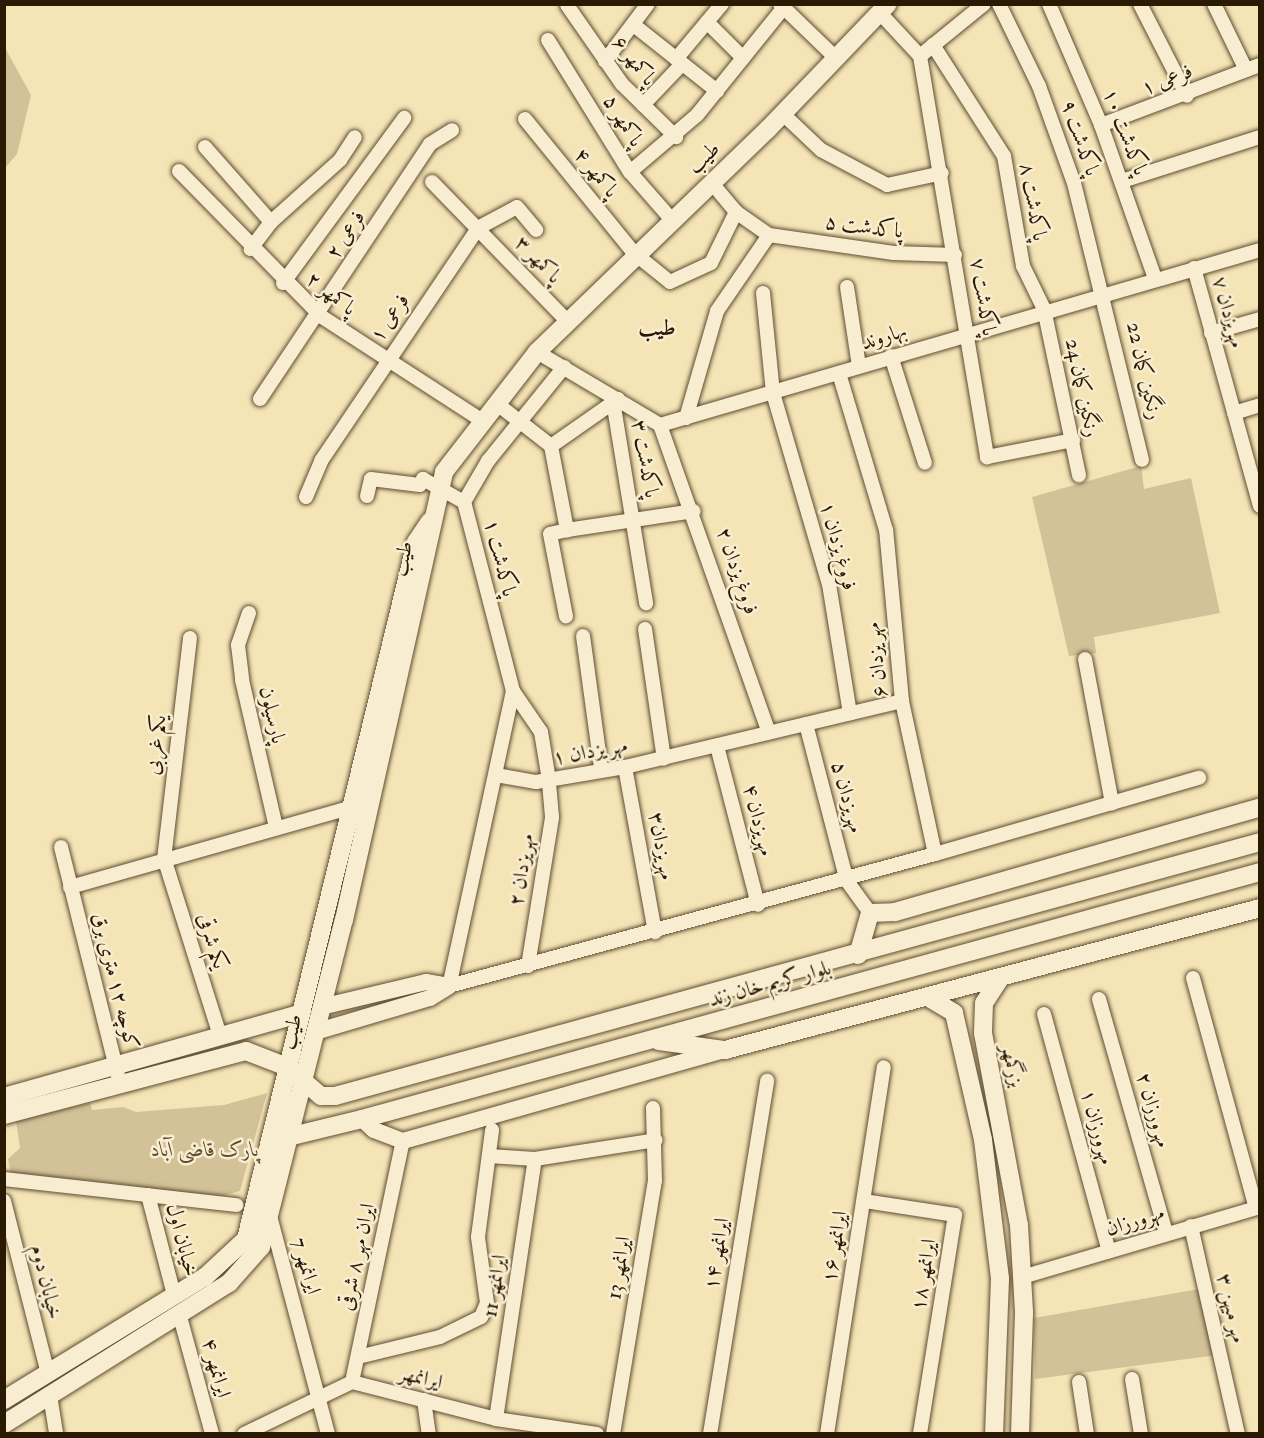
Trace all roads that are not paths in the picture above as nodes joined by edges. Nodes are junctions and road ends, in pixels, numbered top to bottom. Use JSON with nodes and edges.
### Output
{"nodes":[{"id":1,"x":648,"y":4,"type":"edge"},
{"id":2,"x":722,"y":4,"type":"edge"},
{"id":3,"x":984,"y":4,"type":"edge"},
{"id":4,"x":999,"y":4,"type":"edge"},
{"id":5,"x":1048,"y":4,"type":"edge"},
{"id":6,"x":1140,"y":4,"type":"edge"},
{"id":7,"x":1214,"y":4,"type":"edge"},
{"id":8,"x":567,"y":5,"type":"edge"},
{"id":9,"x":782,"y":6,"type":"edge"},
{"id":10,"x":884,"y":9,"type":"edge"},
{"id":11,"x":707,"y":22,"type":"junction"},
{"id":12,"x":635,"y":26,"type":"junction"},
{"id":13,"x":548,"y":40,"type":"dead end"},
{"id":14,"x":933,"y":45,"type":"junction"},
{"id":15,"x":920,"y":57,"type":"junction"},
{"id":16,"x":744,"y":58,"type":"junction"},
{"id":17,"x":836,"y":58,"type":"junction"},
{"id":18,"x":605,"y":61,"type":"junction"},
{"id":19,"x":679,"y":61,"type":"junction"},
{"id":20,"x":1260,"y":65,"type":"edge"},
{"id":21,"x":1246,"y":70,"type":"junction"},
{"id":22,"x":717,"y":91,"type":"junction"},
{"id":23,"x":1187,"y":96,"type":"junction"},
{"id":24,"x":643,"y":105,"type":"junction"},
{"id":25,"x":783,"y":114,"type":"junction"},
{"id":26,"x":404,"y":118,"type":"dead end"},
{"id":27,"x":525,"y":119,"type":"dead end"},
{"id":28,"x":1101,"y":125,"type":"junction"},
{"id":29,"x":452,"y":130,"type":"dead end"},
{"id":30,"x":355,"y":137,"type":"dead end"},
{"id":31,"x":676,"y":137,"type":"junction"},
{"id":32,"x":1260,"y":137,"type":"edge"},
{"id":33,"x":205,"y":147,"type":"dead end"},
{"id":34,"x":179,"y":171,"type":"dead end"},
{"id":35,"x":630,"y":172,"type":"junction"},
{"id":36,"x":942,"y":173,"type":"junction"},
{"id":37,"x":1122,"y":181,"type":"junction"},
{"id":38,"x":432,"y":182,"type":"dead end"},
{"id":39,"x":711,"y":182,"type":"junction"},
{"id":40,"x":736,"y":212,"type":"junction"},
{"id":41,"x":671,"y":219,"type":"junction"},
{"id":42,"x":271,"y":222,"type":"junction"},
{"id":43,"x":478,"y":228,"type":"junction"},
{"id":44,"x":536,"y":230,"type":"dead end"},
{"id":45,"x":769,"y":235,"type":"junction"},
{"id":46,"x":252,"y":249,"type":"junction"},
{"id":47,"x":1260,"y":250,"type":"edge"},
{"id":48,"x":634,"y":253,"type":"junction"},
{"id":49,"x":955,"y":255,"type":"junction"},
{"id":50,"x":1194,"y":268,"type":"junction"},
{"id":51,"x":1155,"y":278,"type":"junction"},
{"id":52,"x":283,"y":283,"type":"junction"},
{"id":53,"x":846,"y":287,"type":"dead end"},
{"id":54,"x":1105,"y":291,"type":"junction"},
{"id":55,"x":763,"y":293,"type":"dead end"},
{"id":56,"x":1044,"y":309,"type":"junction"},
{"id":57,"x":319,"y":315,"type":"junction"},
{"id":58,"x":1260,"y":319,"type":"edge"},
{"id":59,"x":567,"y":321,"type":"junction"},
{"id":60,"x":967,"y":332,"type":"junction"},
{"id":61,"x":1211,"y":333,"type":"junction"},
{"id":62,"x":537,"y":352,"type":"junction"},
{"id":63,"x":891,"y":356,"type":"junction"},
{"id":64,"x":388,"y":360,"type":"junction"},
{"id":65,"x":860,"y":366,"type":"junction"},
{"id":66,"x":564,"y":368,"type":"junction"},
{"id":67,"x":839,"y":373,"type":"junction"},
{"id":68,"x":773,"y":393,"type":"junction"},
{"id":69,"x":260,"y":399,"type":"dead end"},
{"id":70,"x":616,"y":402,"type":"junction"},
{"id":71,"x":496,"y":403,"type":"junction"},
{"id":72,"x":1260,"y":405,"type":"edge"},
{"id":73,"x":1234,"y":413,"type":"junction"},
{"id":74,"x":686,"y":418,"type":"junction"},
{"id":75,"x":483,"y":421,"type":"junction"},
{"id":76,"x":520,"y":422,"type":"junction"},
{"id":77,"x":660,"y":425,"type":"junction"},
{"id":78,"x":1073,"y":440,"type":"junction"},
{"id":79,"x":551,"y":446,"type":"junction"},
{"id":80,"x":1142,"y":460,"type":"dead end"},
{"id":81,"x":925,"y":463,"type":"dead end"},
{"id":82,"x":1079,"y":475,"type":"dead end"},
{"id":83,"x":439,"y":485,"type":"junction"},
{"id":84,"x":1257,"y":490,"type":"edge"},
{"id":85,"x":367,"y":496,"type":"dead end"},
{"id":86,"x":306,"y":497,"type":"dead end"},
{"id":87,"x":464,"y":502,"type":"junction"},
{"id":88,"x":1260,"y":506,"type":"edge"},
{"id":89,"x":694,"y":511,"type":"junction"},
{"id":90,"x":635,"y":520,"type":"junction"},
{"id":91,"x":567,"y":530,"type":"junction"},
{"id":92,"x":646,"y":603,"type":"dead end"},
{"id":93,"x":249,"y":613,"type":"dead end"},
{"id":94,"x":566,"y":616,"type":"dead end"},
{"id":95,"x":645,"y":629,"type":"dead end"},
{"id":96,"x":583,"y":636,"type":"dead end"},
{"id":97,"x":190,"y":638,"type":"dead end"},
{"id":98,"x":1085,"y":659,"type":"dead end"},
{"id":99,"x":513,"y":692,"type":"junction"},
{"id":100,"x":902,"y":700,"type":"junction"},
{"id":101,"x":850,"y":713,"type":"junction"},
{"id":102,"x":806,"y":724,"type":"junction"},
{"id":103,"x":768,"y":732,"type":"junction"},
{"id":104,"x":717,"y":746,"type":"junction"},
{"id":105,"x":664,"y":759,"type":"junction"},
{"id":106,"x":625,"y":767,"type":"junction"},
{"id":107,"x":601,"y":768,"type":"junction"},
{"id":108,"x":496,"y":775,"type":"junction"},
{"id":109,"x":1199,"y":778,"type":"dead end"},
{"id":110,"x":549,"y":780,"type":"junction"},
{"id":111,"x":1112,"y":803,"type":"junction"},
{"id":112,"x":1260,"y":807,"type":"edge"},
{"id":113,"x":361,"y":808,"type":"junction"},
{"id":114,"x":276,"y":827,"type":"junction"},
{"id":115,"x":1260,"y":842,"type":"edge"},
{"id":116,"x":61,"y":847,"type":"dead end"},
{"id":117,"x":935,"y":854,"type":"junction"},
{"id":118,"x":164,"y":858,"type":"junction"},
{"id":119,"x":1260,"y":872,"type":"edge"},
{"id":120,"x":847,"y":881,"type":"junction"},
{"id":121,"x":70,"y":887,"type":"junction"},
{"id":122,"x":758,"y":905,"type":"junction"},
{"id":123,"x":1260,"y":908,"type":"edge"},
{"id":124,"x":870,"y":913,"type":"junction"},
{"id":125,"x":655,"y":932,"type":"junction"},
{"id":126,"x":858,"y":955,"type":"junction"},
{"id":127,"x":528,"y":966,"type":"junction"},
{"id":128,"x":1193,"y":978,"type":"dead end"},
{"id":129,"x":999,"y":980,"type":"junction"},
{"id":130,"x":449,"y":986,"type":"junction"},
{"id":131,"x":931,"y":999,"type":"junction"},
{"id":132,"x":1099,"y":999,"type":"dead end"},
{"id":133,"x":340,"y":1002,"type":"junction"},
{"id":134,"x":321,"y":1007,"type":"junction"},
{"id":135,"x":299,"y":1014,"type":"junction"},
{"id":136,"x":1044,"y":1014,"type":"dead end"},
{"id":137,"x":342,"y":1023,"type":"junction"},
{"id":138,"x":315,"y":1032,"type":"junction"},
{"id":139,"x":220,"y":1036,"type":"junction"},
{"id":140,"x":649,"y":1039,"type":"junction"},
{"id":141,"x":725,"y":1050,"type":"junction"},
{"id":142,"x":286,"y":1067,"type":"junction"},
{"id":143,"x":884,"y":1067,"type":"dead end"},
{"id":144,"x":118,"y":1075,"type":"junction"},
{"id":145,"x":767,"y":1081,"type":"dead end"},
{"id":146,"x":304,"y":1082,"type":"junction"},
{"id":147,"x":340,"y":1095,"type":"junction"},
{"id":148,"x":4,"y":1097,"type":"edge"},
{"id":149,"x":652,"y":1108,"type":"dead end"},
{"id":150,"x":4,"y":1115,"type":"edge"},
{"id":151,"x":354,"y":1120,"type":"junction"},
{"id":152,"x":493,"y":1122,"type":"junction"},
{"id":153,"x":272,"y":1131,"type":"junction"},
{"id":154,"x":292,"y":1136,"type":"junction"},
{"id":155,"x":656,"y":1140,"type":"junction"},
{"id":156,"x":403,"y":1141,"type":"junction"},
{"id":157,"x":1004,"y":1144,"type":"junction"},
{"id":158,"x":984,"y":1149,"type":"junction"},
{"id":159,"x":489,"y":1156,"type":"junction"},
{"id":160,"x":535,"y":1159,"type":"junction"},
{"id":161,"x":4,"y":1179,"type":"edge"},
{"id":162,"x":148,"y":1195,"type":"junction"},
{"id":163,"x":4,"y":1201,"type":"edge"},
{"id":164,"x":864,"y":1201,"type":"junction"},
{"id":165,"x":237,"y":1205,"type":"dead end"},
{"id":166,"x":1258,"y":1207,"type":"edge"},
{"id":167,"x":270,"y":1216,"type":"junction"},
{"id":168,"x":1191,"y":1226,"type":"junction"},
{"id":169,"x":1166,"y":1233,"type":"junction"},
{"id":170,"x":1109,"y":1251,"type":"junction"},
{"id":171,"x":1022,"y":1277,"type":"junction"},
{"id":172,"x":177,"y":1304,"type":"junction"},
{"id":173,"x":358,"y":1358,"type":"junction"},
{"id":174,"x":48,"y":1374,"type":"junction"},
{"id":175,"x":1132,"y":1379,"type":"dead end"},
{"id":176,"x":352,"y":1382,"type":"junction"},
{"id":177,"x":1078,"y":1382,"type":"dead end"},
{"id":178,"x":50,"y":1395,"type":"junction"},
{"id":179,"x":321,"y":1396,"type":"junction"},
{"id":180,"x":4,"y":1400,"type":"edge"},
{"id":181,"x":424,"y":1400,"type":"junction"},
{"id":182,"x":496,"y":1419,"type":"junction"},
{"id":183,"x":4,"y":1424,"type":"edge"},
{"id":184,"x":527,"y":1428,"type":"edge"},
{"id":185,"x":56,"y":1434,"type":"edge"},
{"id":186,"x":212,"y":1434,"type":"edge"},
{"id":187,"x":244,"y":1434,"type":"edge"},
{"id":188,"x":328,"y":1434,"type":"edge"},
{"id":189,"x":429,"y":1434,"type":"edge"},
{"id":190,"x":597,"y":1434,"type":"edge"},
{"id":191,"x":613,"y":1434,"type":"edge"},
{"id":192,"x":710,"y":1434,"type":"edge"},
{"id":193,"x":827,"y":1434,"type":"edge"},
{"id":194,"x":920,"y":1434,"type":"edge"},
{"id":195,"x":994,"y":1434,"type":"edge"},
{"id":196,"x":1020,"y":1434,"type":"edge"},
{"id":197,"x":1087,"y":1434,"type":"edge"},
{"id":198,"x":1141,"y":1434,"type":"edge"},
{"id":199,"x":1238,"y":1434,"type":"edge"}],
"edges":[{"from":1,"to":12,"type":"street"},
{"from":2,"to":11,"type":"street"},
{"from":3,"to":14,"type":"street"},
{"from":4,"to":54,"type":"street","name":"پاکدشت ۹"},
{"from":5,"to":28,"type":"street","name":"پاکدشت ۱۰"},
{"from":6,"to":23,"type":"street"},
{"from":7,"to":21,"type":"street"},
{"from":8,"to":18,"type":"street","name":"پاکمهر ۶"},
{"from":9,"to":16,"type":"street"},
{"from":9,"to":17,"type":"street"},
{"from":10,"to":15,"type":"street"},
{"from":10,"to":17,"type":"main road","name":"طیب"},
{"from":11,"to":16,"type":"street"},
{"from":11,"to":19,"type":"street"},
{"from":12,"to":18,"type":"street"},
{"from":12,"to":19,"type":"street"},
{"from":13,"to":35,"type":"street","name":"پاکمهر ۵"},
{"from":14,"to":15,"type":"street"},
{"from":14,"to":56,"type":"street","name":"پاکدشت ۸"},
{"from":15,"to":36,"type":"street","name":"پاکدشت ۷"},
{"from":16,"to":22,"type":"street"},
{"from":17,"to":25,"type":"main road","name":"طیب"},
{"from":18,"to":24,"type":"street","name":"پاکمهر ۶"},
{"from":19,"to":22,"type":"street"},
{"from":19,"to":24,"type":"street"},
{"from":20,"to":21,"type":"street","name":"فرعی ۱"},
{"from":21,"to":23,"type":"street","name":"فرعی ۱"},
{"from":22,"to":31,"type":"street"},
{"from":23,"to":28,"type":"street","name":"فرعی ۱"},
{"from":24,"to":31,"type":"street","name":"پاکمهر ۶"},
{"from":25,"to":36,"type":"street"},
{"from":25,"to":39,"type":"main road","name":"طیب"},
{"from":26,"to":52,"type":"street"},
{"from":27,"to":48,"type":"street","name":"پاکمهر ۴"},
{"from":28,"to":37,"type":"street","name":"پاکدشت ۱۰"},
{"from":29,"to":57,"type":"street","name":"فرعی ۲"},
{"from":30,"to":42,"type":"street"},
{"from":31,"to":35,"type":"street"},
{"from":32,"to":37,"type":"street"},
{"from":33,"to":42,"type":"street"},
{"from":34,"to":46,"type":"street","name":"پاکمهر ۲"},
{"from":35,"to":41,"type":"street","name":"پاکمهر ۵"},
{"from":36,"to":49,"type":"street","name":"پاکدشت ۷"},
{"from":37,"to":51,"type":"street","name":"پاکدشت ۱۰"},
{"from":38,"to":43,"type":"street","name":"پاکمهر ۳"},
{"from":39,"to":40,"type":"street"},
{"from":39,"to":41,"type":"main road","name":"طیب"},
{"from":40,"to":45,"type":"street"},
{"from":40,"to":48,"type":"street","name":"پاکمهر ۴"},
{"from":41,"to":48,"type":"main road","name":"طیب"},
{"from":42,"to":46,"type":"street"},
{"from":43,"to":44,"type":"street","name":"فرعی ۱"},
{"from":43,"to":59,"type":"street","name":"پاکمهر ۳"},
{"from":43,"to":64,"type":"street","name":"فرعی ۱"},
{"from":45,"to":49,"type":"street","name":"پاکدشت ۵"},
{"from":45,"to":74,"type":"street"},
{"from":46,"to":52,"type":"street","name":"پاکمهر ۲"},
{"from":47,"to":50,"type":"street","name":"بهاروند"},
{"from":48,"to":59,"type":"main road","name":"طیب"},
{"from":49,"to":60,"type":"street","name":"پاکدشت ۷"},
{"from":50,"to":51,"type":"street","name":"بهاروند"},
{"from":50,"to":61,"type":"street","name":"مهریزدان ۷"},
{"from":51,"to":54,"type":"street","name":"بهاروند"},
{"from":52,"to":57,"type":"street","name":"پاکمهر ۲"},
{"from":53,"to":65,"type":"street"},
{"from":54,"to":56,"type":"street","name":"بهاروند"},
{"from":54,"to":80,"type":"street","name":"رنگین کمان 22"},
{"from":55,"to":68,"type":"street","name":"فروغ یزدان ۱"},
{"from":56,"to":60,"type":"street","name":"بهاروند"},
{"from":56,"to":78,"type":"street","name":"رنگین کمان 24"},
{"from":57,"to":64,"type":"street","name":"پاکمهر ۲"},
{"from":57,"to":69,"type":"street","name":"فرعی ۲"},
{"from":58,"to":61,"type":"street"},
{"from":59,"to":62,"type":"main road","name":"طیب"},
{"from":60,"to":63,"type":"street","name":"بهاروند"},
{"from":60,"to":78,"type":"street","name":"پاکدشت ۷"},
{"from":61,"to":73,"type":"street","name":"مهریزدان ۷"},
{"from":62,"to":66,"type":"street"},
{"from":62,"to":71,"type":"main road","name":"طیب"},
{"from":63,"to":65,"type":"street","name":"بهاروند"},
{"from":63,"to":81,"type":"street"},
{"from":64,"to":75,"type":"street","name":"پاکمهر ۲"},
{"from":64,"to":86,"type":"street","name":"فرعی ۱"},
{"from":65,"to":67,"type":"street","name":"بهاروند"},
{"from":66,"to":70,"type":"street"},
{"from":66,"to":76,"type":"street","name":"پاکدشت ۱"},
{"from":67,"to":68,"type":"street","name":"بهاروند"},
{"from":67,"to":100,"type":"street","name":"مهر یزدان ۶"},
{"from":68,"to":74,"type":"street","name":"بهاروند"},
{"from":68,"to":101,"type":"street","name":"فروغ یزدان ۱"},
{"from":70,"to":77,"type":"street"},
{"from":70,"to":79,"type":"street"},
{"from":70,"to":90,"type":"street","name":"پاکدشت ۳"},
{"from":71,"to":75,"type":"main road","name":"طیب"},
{"from":71,"to":76,"type":"street"},
{"from":72,"to":73,"type":"street"},
{"from":73,"to":84,"type":"street","name":"مهریزدان ۷"},
{"from":74,"to":77,"type":"street","name":"بهاروند"},
{"from":75,"to":83,"type":"main road","name":"طیب"},
{"from":76,"to":79,"type":"street"},
{"from":76,"to":87,"type":"street","name":"پاکدشت ۱"},
{"from":77,"to":89,"type":"street","name":"فروغ یزدان ۲"},
{"from":78,"to":82,"type":"street","name":"رنگین کمان 24"},
{"from":79,"to":91,"type":"street"},
{"from":83,"to":85,"type":"street"},
{"from":83,"to":87,"type":"street"},
{"from":83,"to":113,"type":"main road","name":"طیب"},
{"from":84,"to":88,"type":"street","name":"مهریزدان ۷"},
{"from":87,"to":99,"type":"street","name":"پاکدشت ۱"},
{"from":89,"to":90,"type":"street"},
{"from":89,"to":103,"type":"street","name":"فروغ یزدان ۲"},
{"from":90,"to":91,"type":"street"},
{"from":90,"to":92,"type":"street","name":"پاکدشت ۳"},
{"from":91,"to":94,"type":"street"},
{"from":93,"to":114,"type":"street","name":"پارسیلون"},
{"from":95,"to":105,"type":"street"},
{"from":96,"to":107,"type":"street"},
{"from":97,"to":118,"type":"street","name":"یکم غربی"},
{"from":98,"to":111,"type":"street"},
{"from":99,"to":108,"type":"street"},
{"from":99,"to":110,"type":"street","name":"پاکدشت ۱"},
{"from":100,"to":101,"type":"street","name":"مهر یزدان ۱"},
{"from":100,"to":117,"type":"street","name":"مهر یزدان ۶"},
{"from":101,"to":102,"type":"street","name":"مهر یزدان ۱"},
{"from":102,"to":103,"type":"street","name":"مهر یزدان ۱"},
{"from":102,"to":120,"type":"street","name":"مهریزدان ۵"},
{"from":103,"to":104,"type":"street","name":"مهر یزدان ۱"},
{"from":104,"to":105,"type":"street","name":"مهر یزدان ۱"},
{"from":104,"to":122,"type":"street","name":"مهریزدان ۴"},
{"from":105,"to":106,"type":"street","name":"مهر یزدان ۱"},
{"from":106,"to":107,"type":"street","name":"مهر یزدان ۱"},
{"from":106,"to":125,"type":"street","name":"مهریزدان۳"},
{"from":107,"to":110,"type":"street","name":"مهر یزدان ۱"},
{"from":108,"to":110,"type":"street","name":"مهر یزدان ۱"},
{"from":108,"to":130,"type":"street"},
{"from":109,"to":111,"type":"street"},
{"from":110,"to":127,"type":"street","name":"مهریزدان ۲"},
{"from":111,"to":117,"type":"street"},
{"from":112,"to":124,"type":"main road"},
{"from":113,"to":114,"type":"street"},
{"from":113,"to":134,"type":"main road","name":"طیب"},
{"from":113,"to":135,"type":"main road","name":"طیب"},
{"from":114,"to":118,"type":"street"},
{"from":115,"to":126,"type":"main road","name":"بلوار کریم خان زند"},
{"from":116,"to":121,"type":"street","name":"کوچه ۱۲ متری برق"},
{"from":117,"to":120,"type":"street"},
{"from":118,"to":121,"type":"street"},
{"from":118,"to":139,"type":"street","name":"یکم شرقی"},
{"from":119,"to":140,"type":"main road","name":"بلوار کریم خان زند"},
{"from":120,"to":122,"type":"street"},
{"from":120,"to":124,"type":"street"},
{"from":121,"to":144,"type":"street","name":"کوچه ۱۲ متری برق"},
{"from":122,"to":125,"type":"street"},
{"from":123,"to":129,"type":"main road"},
{"from":124,"to":126,"type":"main road"},
{"from":125,"to":127,"type":"street"},
{"from":126,"to":147,"type":"main road","name":"بلوار کریم خان زند"},
{"from":127,"to":130,"type":"street"},
{"from":128,"to":166,"type":"street"},
{"from":129,"to":131,"type":"main road"},
{"from":129,"to":157,"type":"main road","name":"بزرگمهر"},
{"from":130,"to":133,"type":"street"},
{"from":130,"to":137,"type":"street"},
{"from":131,"to":141,"type":"main road"},
{"from":131,"to":158,"type":"main road"},
{"from":132,"to":169,"type":"street","name":"مهرورزان ۲"},
{"from":133,"to":134,"type":"street"},
{"from":133,"to":137,"type":"street"},
{"from":134,"to":138,"type":"main road","name":"طیب"},
{"from":135,"to":139,"type":"main road"},
{"from":135,"to":142,"type":"main road","name":"طیب"},
{"from":136,"to":170,"type":"street","name":"مهرورزان ۱"},
{"from":137,"to":138,"type":"street"},
{"from":138,"to":146,"type":"main road","name":"طیب"},
{"from":139,"to":144,"type":"main road"},
{"from":140,"to":141,"type":"main road"},
{"from":140,"to":151,"type":"main road","name":"بلوار کریم خان زند"},
{"from":141,"to":152,"type":"street"},
{"from":142,"to":144,"type":"main road","name":"بلوار کریم خان زند"},
{"from":142,"to":146,"type":"main road","name":"بلوار کریم خان زند"},
{"from":142,"to":153,"type":"main road","name":"طیب"},
{"from":143,"to":164,"type":"street","name":"ایرانمهر ۱۶"},
{"from":144,"to":148,"type":"main road"},
{"from":144,"to":150,"type":"main road"},
{"from":145,"to":192,"type":"street","name":"ایرانمهر ۱۴"},
{"from":146,"to":147,"type":"main road","name":"بلوار کریم خان زند"},
{"from":146,"to":154,"type":"main road","name":"طیب"},
{"from":147,"to":151,"type":"main road"},
{"from":149,"to":155,"type":"street","name":"ایرانمهر 13"},
{"from":151,"to":154,"type":"main road","name":"بلوار کریم خان زند"},
{"from":151,"to":156,"type":"street"},
{"from":152,"to":156,"type":"street"},
{"from":152,"to":159,"type":"street"},
{"from":153,"to":154,"type":"main road"},
{"from":153,"to":172,"type":"main road","name":"طیب"},
{"from":154,"to":167,"type":"main road","name":"طیب"},
{"from":155,"to":160,"type":"street"},
{"from":155,"to":191,"type":"street","name":"ایرانمهر 13"},
{"from":156,"to":173,"type":"street","name":"ایران مهر ٨ شرقی"},
{"from":157,"to":158,"type":"main road"},
{"from":157,"to":171,"type":"main road","name":"بزرگمهر"},
{"from":158,"to":195,"type":"main road"},
{"from":159,"to":160,"type":"street"},
{"from":159,"to":173,"type":"street"},
{"from":160,"to":182,"type":"street","name":"ایرانمهر 11"},
{"from":161,"to":162,"type":"street"},
{"from":162,"to":165,"type":"street"},
{"from":162,"to":172,"type":"street","name":"خیابان اول"},
{"from":163,"to":174,"type":"street","name":"خیابان دوم"},
{"from":164,"to":193,"type":"street","name":"ایرانمهر ۱۶"},
{"from":164,"to":194,"type":"street","name":"ایرانمهر ۱۸"},
{"from":166,"to":168,"type":"street","name":"مهرورزان"},
{"from":167,"to":172,"type":"main road","name":"طیب"},
{"from":167,"to":179,"type":"street","name":"ایرانمهر 7"},
{"from":168,"to":169,"type":"street","name":"مهرورزان"},
{"from":168,"to":199,"type":"street","name":"مهر میهن ۳"},
{"from":169,"to":170,"type":"street","name":"مهرورزان"},
{"from":170,"to":171,"type":"street","name":"مهرورزان"},
{"from":171,"to":196,"type":"main road","name":"بزرگمهر"},
{"from":172,"to":174,"type":"main road","name":"طیب"},
{"from":172,"to":178,"type":"main road","name":"طیب"},
{"from":172,"to":186,"type":"street","name":"ایرانمهر ۴"},
{"from":173,"to":176,"type":"street","name":"ایران مهر ٨ شرقی"},
{"from":174,"to":180,"type":"main road","name":"طیب"},
{"from":175,"to":198,"type":"street"},
{"from":176,"to":179,"type":"street"},
{"from":176,"to":181,"type":"street","name":"ایرانمهر"},
{"from":177,"to":197,"type":"street"},
{"from":178,"to":183,"type":"main road","name":"طیب"},
{"from":178,"to":185,"type":"street"},
{"from":179,"to":187,"type":"street"},
{"from":179,"to":188,"type":"street","name":"ایرانمهر 7"},
{"from":181,"to":182,"type":"street","name":"ایرانمهر"},
{"from":181,"to":189,"type":"street"},
{"from":182,"to":184,"type":"street","name":"ایرانمهر"},
{"from":184,"to":190,"type":"street","name":"ایرانمهر"}]}
